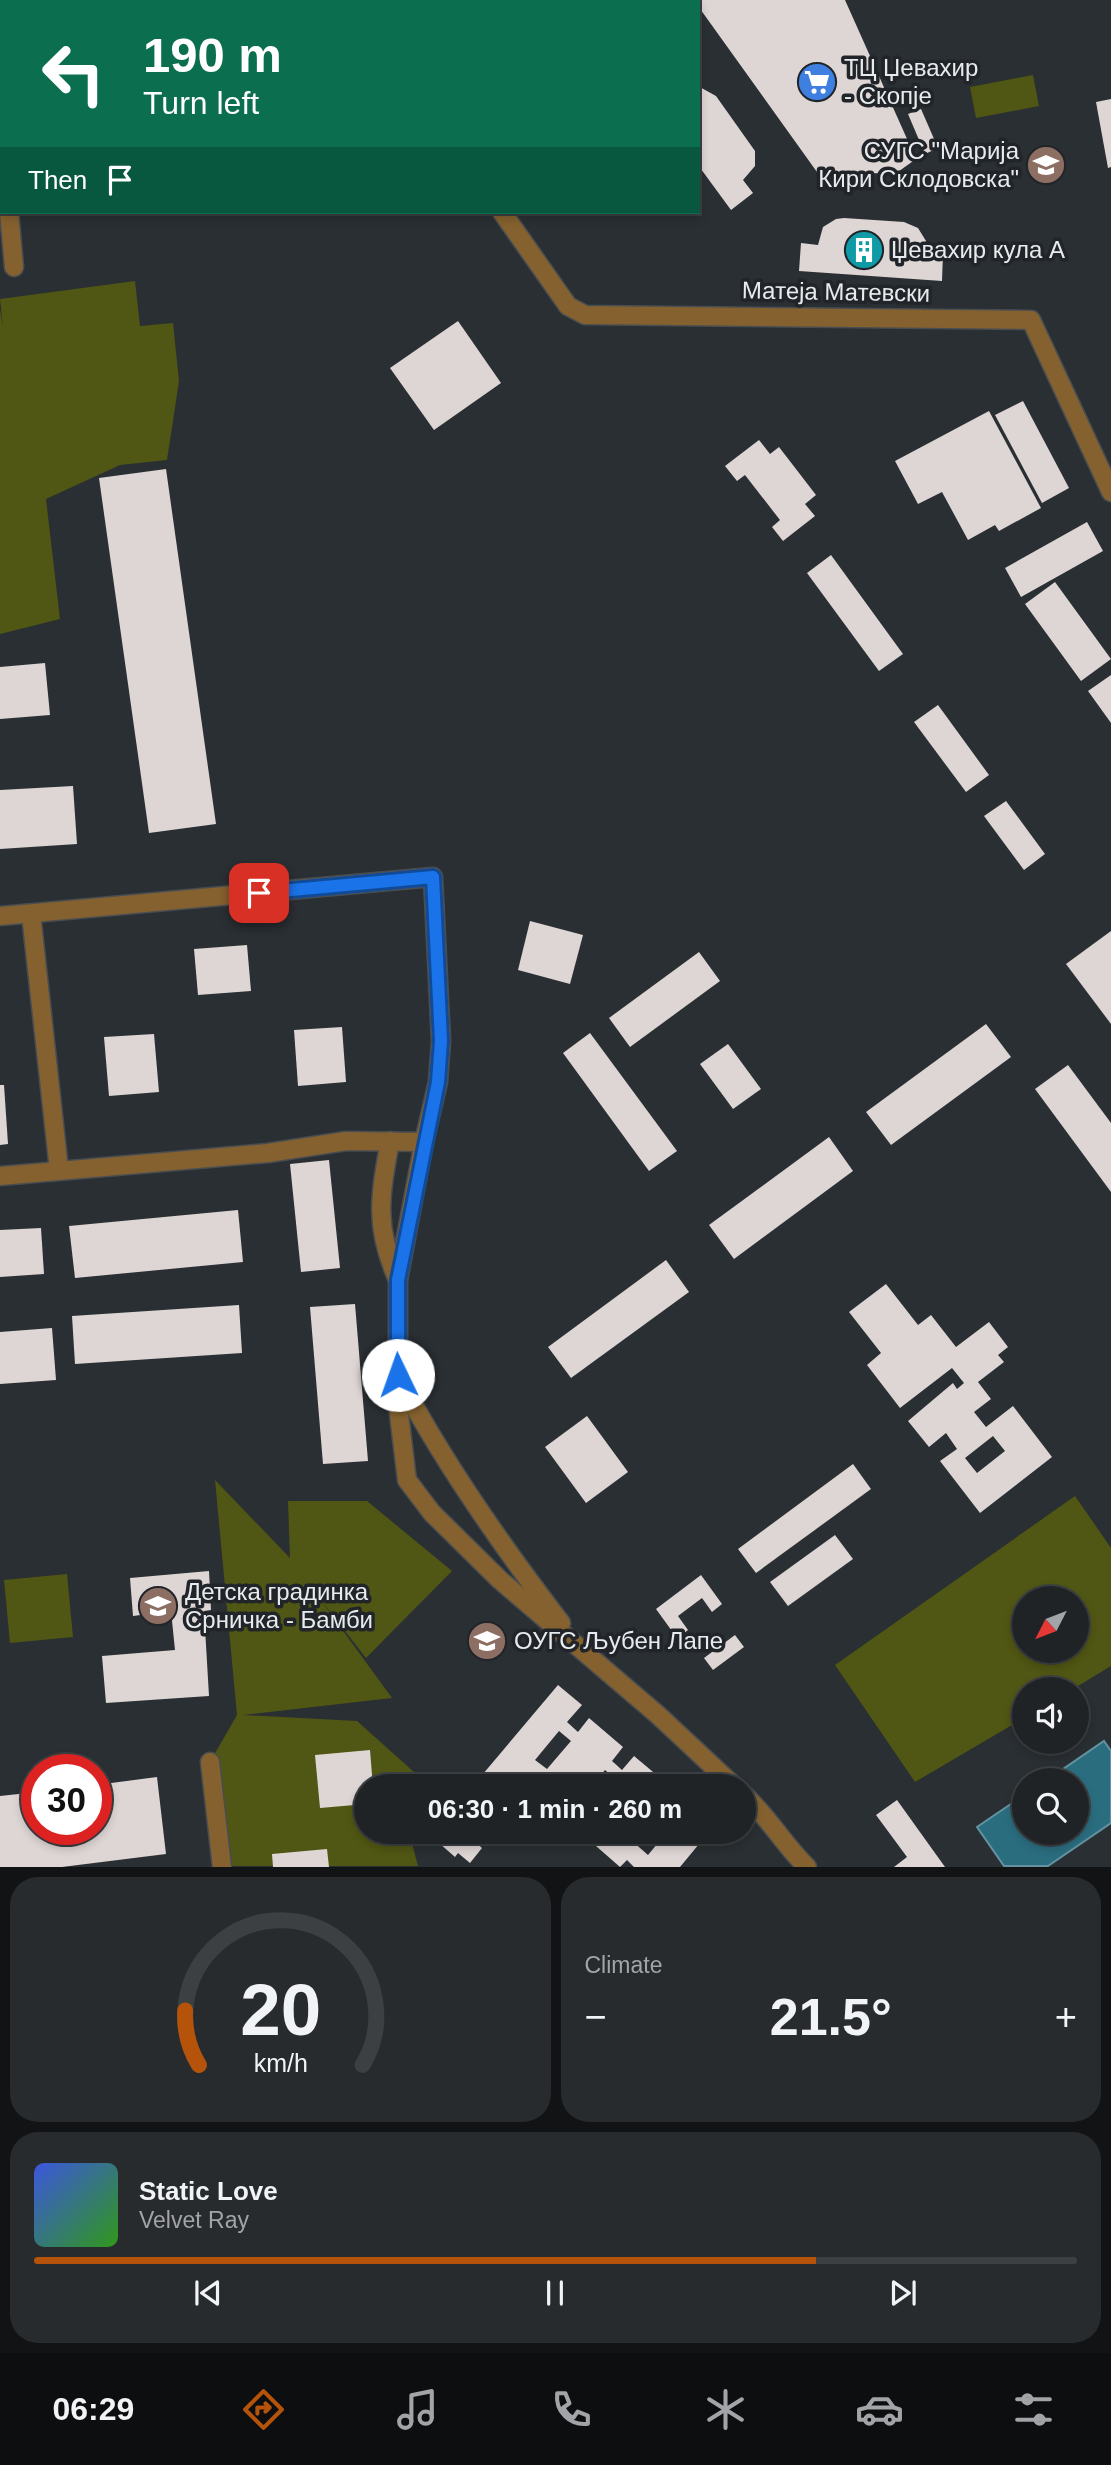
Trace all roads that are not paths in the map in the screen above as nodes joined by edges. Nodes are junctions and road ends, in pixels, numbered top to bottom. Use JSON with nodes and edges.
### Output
{"nodes":[{"id":1,"x":9,"y":214,"type":"edge"},
{"id":2,"x":503,"y":214,"type":"edge"},
{"id":3,"x":14,"y":267,"type":"dead end"},
{"id":4,"x":1111,"y":492,"type":"edge"},
{"id":5,"x":31,"y":914,"type":"junction"},
{"id":6,"x":0,"y":916,"type":"edge"},
{"id":7,"x":390,"y":1141,"type":"junction"},
{"id":8,"x":424,"y":1142,"type":"junction"},
{"id":9,"x":59,"y":1170,"type":"junction"},
{"id":10,"x":0,"y":1176,"type":"edge"},
{"id":11,"x":398,"y":1280,"type":"junction"},
{"id":12,"x":398,"y":1375,"type":"junction"},
{"id":13,"x":584,"y":1653,"type":"junction"},
{"id":14,"x":210,"y":1762,"type":"dead end"},
{"id":15,"x":721,"y":1774,"type":"edge"},
{"id":16,"x":756,"y":1805,"type":"edge"},
{"id":17,"x":784,"y":1845,"type":"junction"},
{"id":18,"x":222,"y":1867,"type":"edge"},
{"id":19,"x":793,"y":1867,"type":"edge"},
{"id":20,"x":807,"y":1867,"type":"edge"}],
"edges":[{"from":1,"to":3,"type":"street"},
{"from":2,"to":4,"type":"street","name":"Матеја Матевски"},
{"from":5,"to":6,"type":"street"},
{"from":5,"to":8,"type":"street"},
{"from":5,"to":9,"type":"street"},
{"from":7,"to":8,"type":"street"},
{"from":7,"to":9,"type":"street"},
{"from":7,"to":11,"type":"street"},
{"from":8,"to":11,"type":"street"},
{"from":9,"to":10,"type":"street"},
{"from":11,"to":12,"type":"street"},
{"from":12,"to":13,"type":"street"},
{"from":12,"to":13,"type":"street"},
{"from":13,"to":15,"type":"street"},
{"from":14,"to":18,"type":"street"},
{"from":16,"to":17,"type":"street"},
{"from":17,"to":19,"type":"street"},
{"from":17,"to":20,"type":"street"}]}
